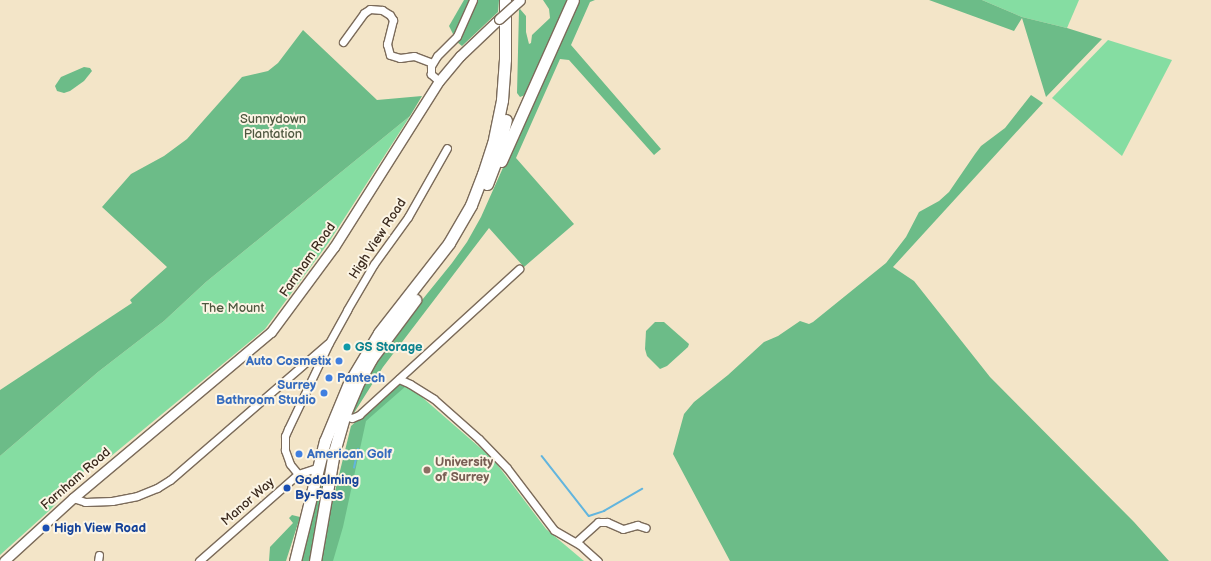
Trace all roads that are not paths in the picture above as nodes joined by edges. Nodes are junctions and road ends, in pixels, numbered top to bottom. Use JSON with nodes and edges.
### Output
{"nodes":[{"id":1,"x":473,"y":0,"type":"edge"},
{"id":2,"x":506,"y":0,"type":"edge"},
{"id":3,"x":513,"y":0,"type":"edge"},
{"id":4,"x":520,"y":0,"type":"edge"},
{"id":5,"x":574,"y":0,"type":"edge"},
{"id":6,"x":343,"y":42,"type":"dead end"},
{"id":7,"x":432,"y":63,"type":"junction"},
{"id":8,"x":439,"y":81,"type":"junction"},
{"id":9,"x":447,"y":148,"type":"dead end"},
{"id":10,"x":484,"y":193,"type":"junction"},
{"id":11,"x":519,"y":269,"type":"dead end"},
{"id":12,"x":329,"y":343,"type":"junction"},
{"id":13,"x":311,"y":358,"type":"junction"},
{"id":14,"x":318,"y":365,"type":"junction"},
{"id":15,"x":399,"y":379,"type":"junction"},
{"id":16,"x":339,"y":415,"type":"junction"},
{"id":17,"x":317,"y":468,"type":"junction"},
{"id":18,"x":298,"y":474,"type":"junction"},
{"id":19,"x":73,"y":498,"type":"junction"},
{"id":20,"x":646,"y":528,"type":"dead end"},
{"id":21,"x":576,"y":542,"type":"junction"},
{"id":22,"x":4,"y":561,"type":"edge"},
{"id":23,"x":199,"y":561,"type":"edge"},
{"id":24,"x":295,"y":561,"type":"edge"},
{"id":25,"x":315,"y":561,"type":"edge"},
{"id":26,"x":598,"y":561,"type":"edge"}],
"edges":[{"from":1,"to":7,"type":"street"},
{"from":2,"to":16,"type":"highway"},
{"from":3,"to":10,"type":"highway"},
{"from":4,"to":8,"type":"main road","name":"Farnham Road","bridge":true},
{"from":5,"to":10,"type":"highway"},
{"from":6,"to":7,"type":"street"},
{"from":7,"to":8,"type":"street"},
{"from":8,"to":19,"type":"main road","name":"Farnham Road"},
{"from":9,"to":12,"type":"street","name":"High View Road"},
{"from":10,"to":16,"type":"highway"},
{"from":11,"to":15,"type":"street"},
{"from":12,"to":13,"type":"street","name":"High View Road"},
{"from":12,"to":14,"type":"street","name":"High View Road"},
{"from":13,"to":14,"type":"street"},
{"from":13,"to":19,"type":"street","name":"High View Road"},
{"from":14,"to":18,"type":"street","name":"High View Road"},
{"from":15,"to":16,"type":"street"},
{"from":15,"to":21,"type":"street"},
{"from":16,"to":17,"type":"highway"},
{"from":16,"to":25,"type":"highway"},
{"from":17,"to":18,"type":"street","name":"Manor Way"},
{"from":17,"to":24,"type":"highway"},
{"from":18,"to":23,"type":"street","name":"Manor Way"},
{"from":19,"to":22,"type":"main road","name":"Farnham Road"},
{"from":20,"to":21,"type":"street"},
{"from":21,"to":26,"type":"street"}]}
